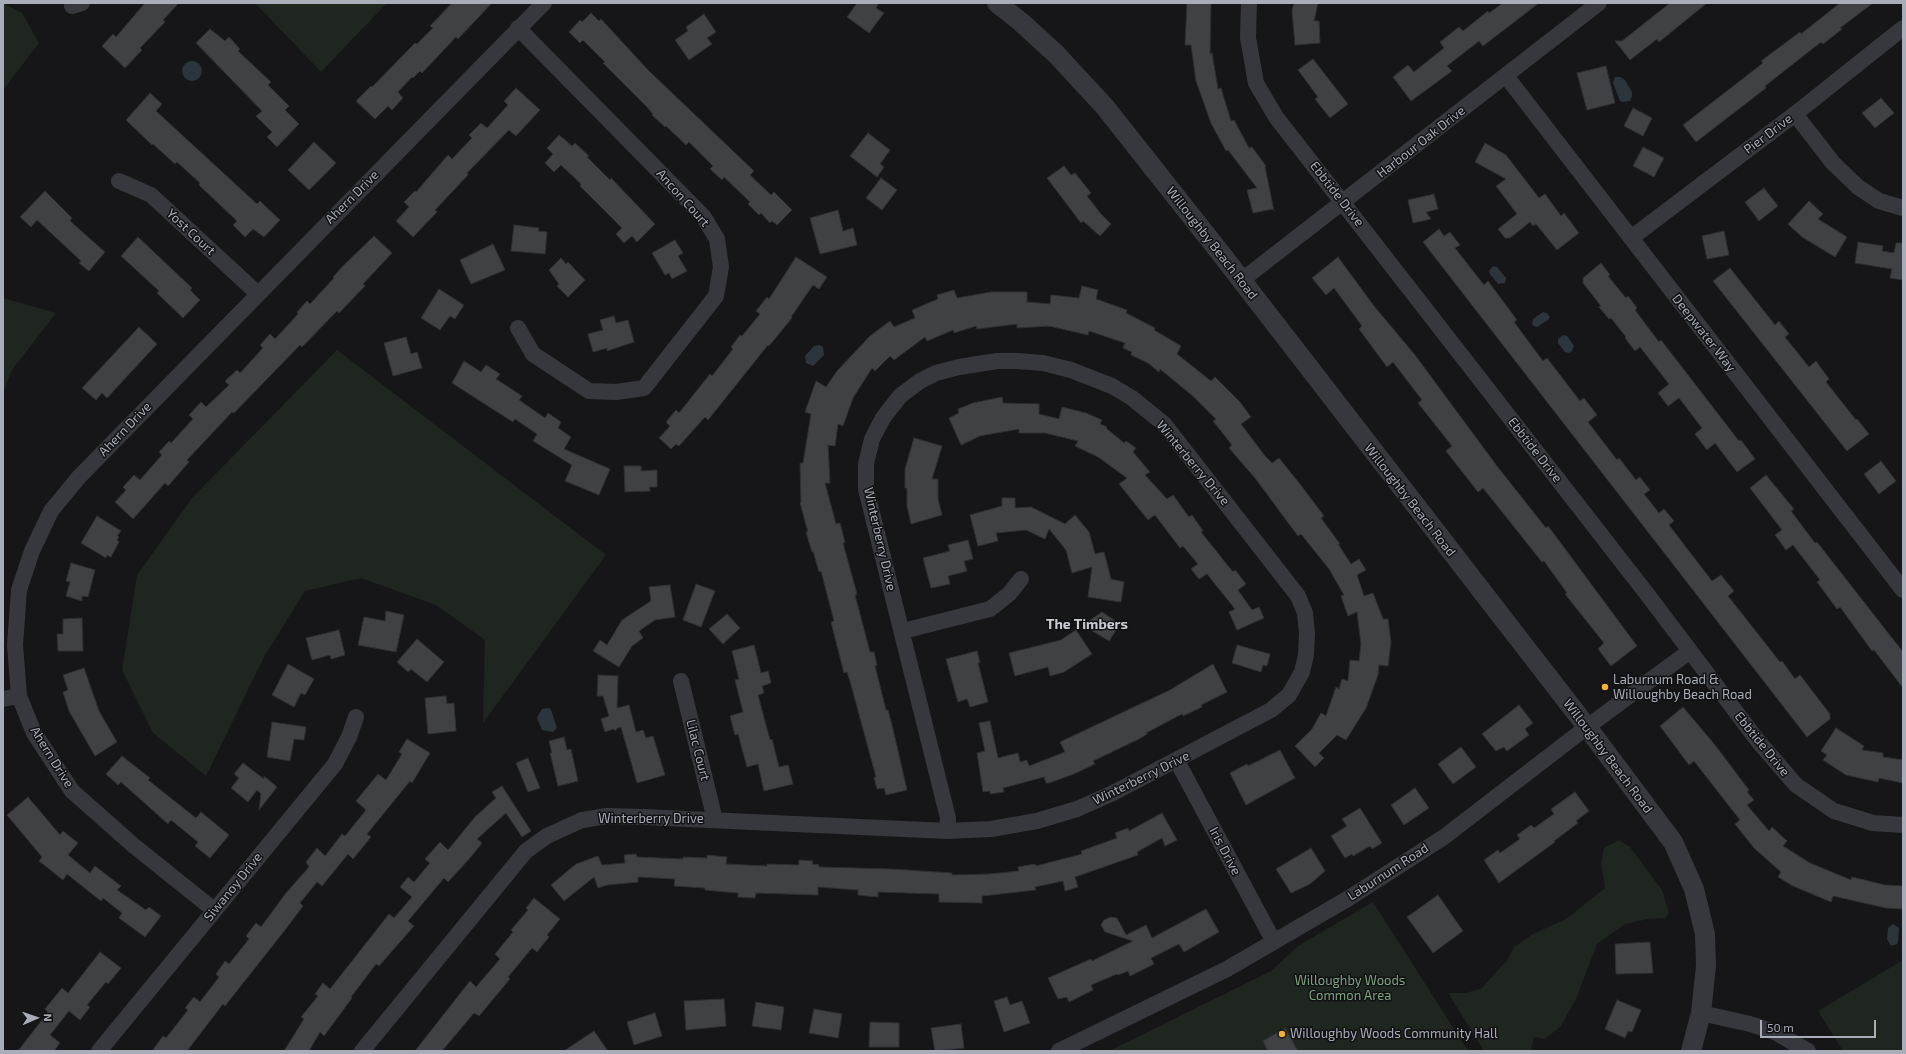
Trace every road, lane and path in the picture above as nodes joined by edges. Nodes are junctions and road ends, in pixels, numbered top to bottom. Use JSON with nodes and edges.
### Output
{"nodes":[{"id":1,"x":544,"y":3,"type":"edge"},
{"id":2,"x":997,"y":3,"type":"edge"},
{"id":3,"x":1249,"y":3,"type":"edge"},
{"id":4,"x":1599,"y":3,"type":"edge"},
{"id":5,"x":518,"y":28,"type":"junction"},
{"id":6,"x":1903,"y":28,"type":"edge"},
{"id":7,"x":1506,"y":76,"type":"junction"},
{"id":8,"x":1794,"y":114,"type":"junction"},
{"id":9,"x":119,"y":181,"type":"dead end"},
{"id":10,"x":1344,"y":202,"type":"junction"},
{"id":11,"x":1903,"y":208,"type":"edge"},
{"id":12,"x":1631,"y":238,"type":"junction"},
{"id":13,"x":1242,"y":280,"type":"junction"},
{"id":14,"x":257,"y":294,"type":"junction"},
{"id":15,"x":518,"y":328,"type":"dead end"},
{"id":16,"x":1898,"y":573,"type":"edge"},
{"id":17,"x":1021,"y":579,"type":"dead end"},
{"id":18,"x":1903,"y":590,"type":"edge"},
{"id":19,"x":903,"y":631,"type":"junction"},
{"id":20,"x":1690,"y":651,"type":"junction"},
{"id":21,"x":681,"y":681,"type":"dead end"},
{"id":22,"x":19,"y":696,"type":"junction"},
{"id":23,"x":3,"y":699,"type":"edge"},
{"id":24,"x":356,"y":717,"type":"dead end"},
{"id":25,"x":1587,"y":727,"type":"junction"},
{"id":26,"x":1177,"y":761,"type":"junction"},
{"id":27,"x":715,"y":820,"type":"junction"},
{"id":28,"x":1903,"y":825,"type":"edge"},
{"id":29,"x":947,"y":831,"type":"junction"},
{"id":30,"x":214,"y":910,"type":"junction"},
{"id":31,"x":1274,"y":942,"type":"junction"},
{"id":32,"x":1701,"y":1013,"type":"junction"},
{"id":33,"x":99,"y":1051,"type":"edge"},
{"id":34,"x":362,"y":1051,"type":"edge"},
{"id":35,"x":1059,"y":1051,"type":"edge"},
{"id":36,"x":1691,"y":1051,"type":"edge"},
{"id":37,"x":1808,"y":1051,"type":"edge"}],
"edges":[{"from":1,"to":5,"type":"street","name":"Ahern Drive"},
{"from":2,"to":13,"type":"street","name":"Willoughby Beach Road"},
{"from":3,"to":10,"type":"street","name":"Ebbtide Drive"},
{"from":4,"to":7,"type":"street","name":"Harbour Oak Drive"},
{"from":5,"to":14,"type":"street","name":"Ahern Drive"},
{"from":5,"to":15,"type":"street","name":"Ancon Court"},
{"from":6,"to":8,"type":"street","name":"Pier Drive"},
{"from":7,"to":10,"type":"street","name":"Harbour Oak Drive"},
{"from":7,"to":12,"type":"street","name":"Deepwater Way"},
{"from":8,"to":11,"type":"street"},
{"from":8,"to":12,"type":"street","name":"Pier Drive"},
{"from":9,"to":14,"type":"street","name":"Yost Court"},
{"from":10,"to":13,"type":"street","name":"Harbour Oak Drive"},
{"from":10,"to":20,"type":"street","name":"Ebbtide Drive"},
{"from":12,"to":16,"type":"street","name":"Deepwater Way"},
{"from":13,"to":25,"type":"street","name":"Willoughby Beach Road"},
{"from":14,"to":22,"type":"street","name":"Ahern Drive"},
{"from":16,"to":18,"type":"street","name":"Deepwater Way"},
{"from":17,"to":19,"type":"street"},
{"from":19,"to":26,"type":"street","name":"Winterberry Drive"},
{"from":19,"to":29,"type":"street","name":"Winterberry Drive"},
{"from":20,"to":25,"type":"street","name":"Laburnum Road"},
{"from":20,"to":28,"type":"street","name":"Ebbtide Drive"},
{"from":21,"to":27,"type":"street","name":"Lilac Court"},
{"from":22,"to":23,"type":"street"},
{"from":22,"to":30,"type":"street","name":"Ahern Drive"},
{"from":24,"to":30,"type":"street","name":"Siwanoy Drive"},
{"from":25,"to":31,"type":"street","name":"Laburnum Road"},
{"from":25,"to":32,"type":"street","name":"Willoughby Beach Road"},
{"from":26,"to":29,"type":"street","name":"Winterberry Drive"},
{"from":26,"to":31,"type":"street","name":"Iris Drive"},
{"from":27,"to":29,"type":"street","name":"Winterberry Drive"},
{"from":27,"to":34,"type":"street","name":"Winterberry Drive"},
{"from":30,"to":33,"type":"street","name":"Siwanoy Drive"},
{"from":31,"to":35,"type":"street","name":"Laburnum Road"},
{"from":32,"to":36,"type":"street","name":"Willoughby Beach Road"},
{"from":32,"to":37,"type":"street"}]}
